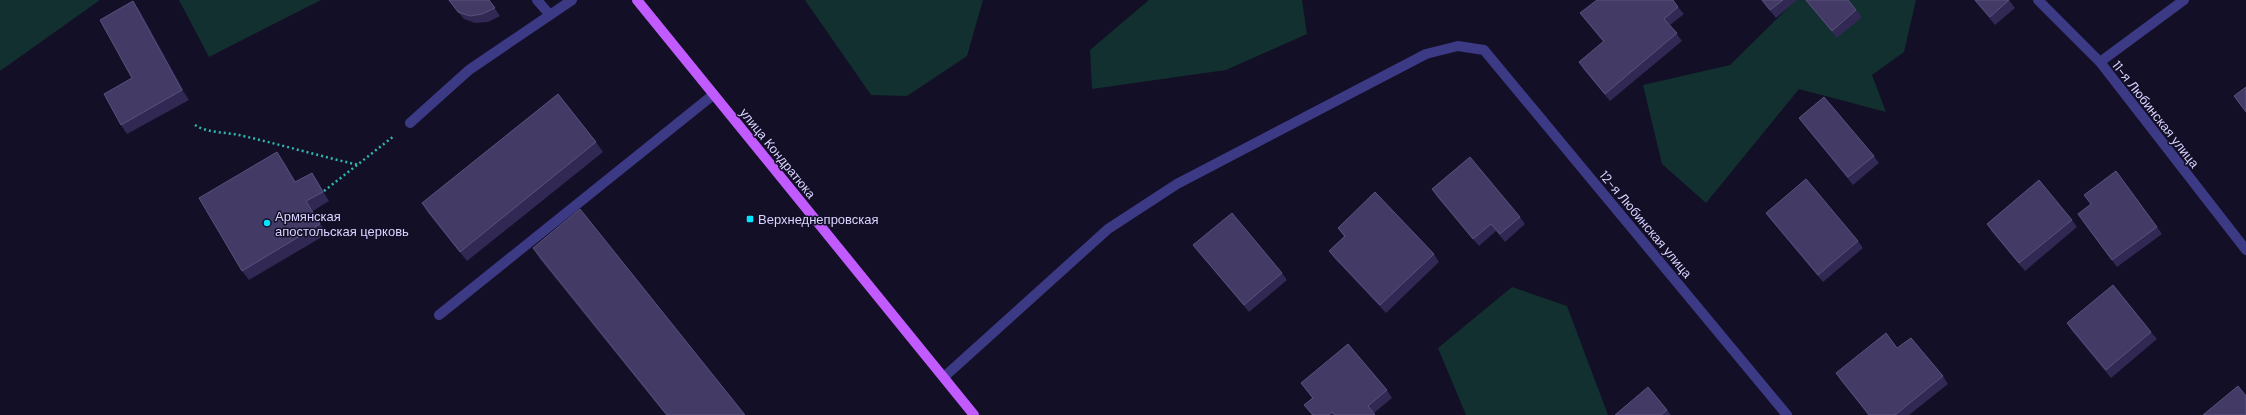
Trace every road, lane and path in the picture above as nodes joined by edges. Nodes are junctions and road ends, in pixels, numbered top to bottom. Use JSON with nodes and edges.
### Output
{"nodes":[{"id":1,"x":537,"y":0,"type":"edge"},
{"id":2,"x":572,"y":0,"type":"edge"},
{"id":3,"x":637,"y":0,"type":"edge"},
{"id":4,"x":2038,"y":0,"type":"edge"},
{"id":5,"x":2184,"y":0,"type":"edge"},
{"id":6,"x":550,"y":15,"type":"junction"},
{"id":7,"x":2100,"y":62,"type":"junction"},
{"id":8,"x":713,"y":95,"type":"junction"},
{"id":9,"x":410,"y":123,"type":"joint"},
{"id":10,"x":195,"y":125,"type":"dead end"},
{"id":11,"x":359,"y":164,"type":"junction"},
{"id":12,"x":324,"y":192,"type":"edge"},
{"id":13,"x":2246,"y":250,"type":"edge"},
{"id":14,"x":439,"y":315,"type":"dead end"},
{"id":15,"x":944,"y":377,"type":"junction"},
{"id":16,"x":974,"y":415,"type":"edge"},
{"id":17,"x":1787,"y":415,"type":"edge"}],
"edges":[{"from":1,"to":6,"type":"street"},
{"from":2,"to":6,"type":"street"},
{"from":3,"to":8,"type":"main road","name":"улица Кондратюка"},
{"from":4,"to":7,"type":"street","name":"11-я Любинская улица"},
{"from":5,"to":7,"type":"street"},
{"from":6,"to":9,"type":"street"},
{"from":7,"to":13,"type":"street","name":"11-я Любинская улица"},
{"from":8,"to":14,"type":"street"},
{"from":8,"to":15,"type":"main road","name":"улица Кондратюка"},
{"from":9,"to":11,"type":"path"},
{"from":10,"to":11,"type":"path"},
{"from":11,"to":12,"type":"path"},
{"from":15,"to":16,"type":"main road","name":"улица Кондратюка"},
{"from":15,"to":17,"type":"street","name":"12-я Любинская улица"}]}
